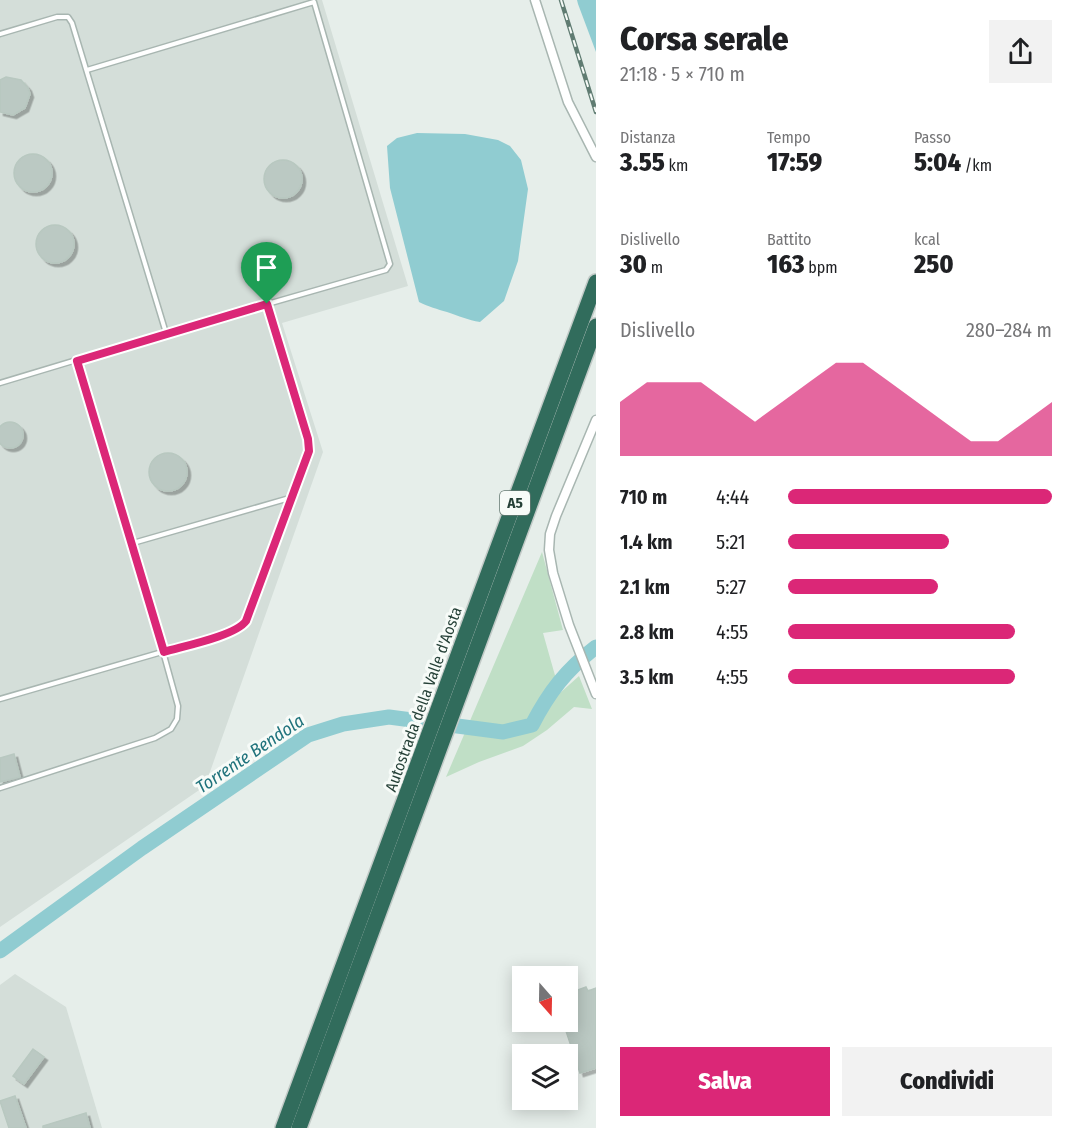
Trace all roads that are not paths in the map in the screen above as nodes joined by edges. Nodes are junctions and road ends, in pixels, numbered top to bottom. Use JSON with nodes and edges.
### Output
{"nodes":[{"id":1,"x":536,"y":0,"type":"edge"},
{"id":2,"x":314,"y":1,"type":"edge"},
{"id":3,"x":0,"y":34,"type":"edge"},
{"id":4,"x":87,"y":70,"type":"junction"},
{"id":5,"x":596,"y":157,"type":"edge"},
{"id":6,"x":596,"y":282,"type":"edge"},
{"id":7,"x":267,"y":304,"type":"junction"},
{"id":8,"x":596,"y":326,"type":"edge"},
{"id":9,"x":166,"y":333,"type":"junction"},
{"id":10,"x":77,"y":361,"type":"junction"},
{"id":11,"x":0,"y":383,"type":"edge"},
{"id":12,"x":596,"y":420,"type":"edge"},
{"id":13,"x":292,"y":497,"type":"junction"},
{"id":14,"x":132,"y":543,"type":"junction"},
{"id":15,"x":164,"y":652,"type":"junction"},
{"id":16,"x":596,"y":694,"type":"edge"},
{"id":17,"x":0,"y":699,"type":"edge"},
{"id":18,"x":423,"y":773,"type":"junction"},
{"id":19,"x":0,"y":788,"type":"edge"},
{"id":20,"x":283,"y":1128,"type":"edge"},
{"id":21,"x":298,"y":1128,"type":"edge"}],
"edges":[{"from":1,"to":5,"type":"street"},
{"from":2,"to":4,"type":"lane"},
{"from":2,"to":7,"type":"lane"},
{"from":3,"to":4,"type":"lane"},
{"from":4,"to":9,"type":"lane"},
{"from":6,"to":18,"type":"highway","name":"Autostrada della Valle d'Aosta","number":"A5"},
{"from":7,"to":9,"type":"lane"},
{"from":7,"to":13,"type":"lane"},
{"from":8,"to":18,"type":"highway","name":"Autostrada della Valle d'Aosta","number":"A5"},
{"from":9,"to":10,"type":"lane"},
{"from":10,"to":11,"type":"lane"},
{"from":10,"to":14,"type":"lane"},
{"from":12,"to":16,"type":"street"},
{"from":13,"to":14,"type":"lane"},
{"from":13,"to":15,"type":"lane"},
{"from":14,"to":15,"type":"lane"},
{"from":15,"to":17,"type":"lane"},
{"from":15,"to":19,"type":"lane"},
{"from":18,"to":20,"type":"highway","name":"Autostrada della Valle d'Aosta","number":"A5"},
{"from":18,"to":21,"type":"highway","name":"Autostrada della Valle d'Aosta","number":"A5"}]}
